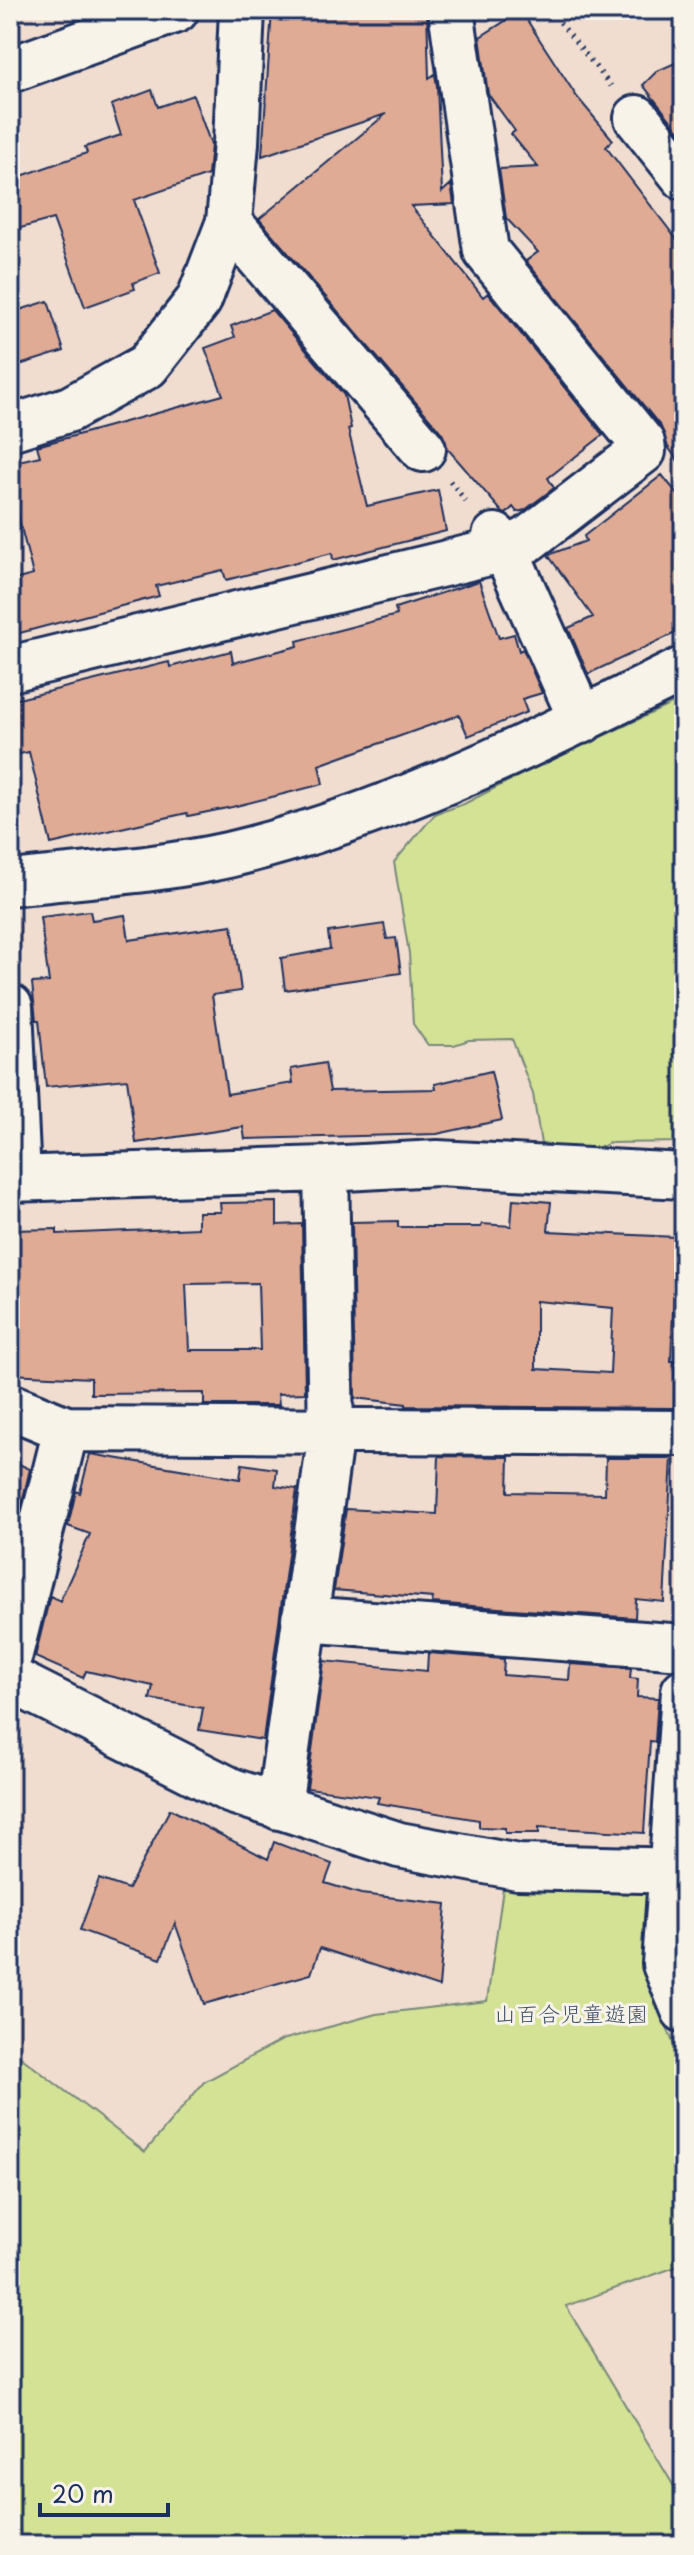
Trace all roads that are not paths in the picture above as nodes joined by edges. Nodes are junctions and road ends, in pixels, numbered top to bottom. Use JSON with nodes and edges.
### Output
{"nodes":[{"id":1,"x":176,"y":10,"type":"edge"},
{"id":2,"x":242,"y":10,"type":"edge"},
{"id":3,"x":451,"y":10,"type":"edge"},
{"id":4,"x":10,"y":70,"type":"edge"},
{"id":5,"x":637,"y":118,"type":"road end"},
{"id":6,"x":684,"y":177,"type":"edge"},
{"id":7,"x":229,"y":222,"type":"junction"},
{"id":8,"x":10,"y":428,"type":"edge"},
{"id":9,"x":423,"y":449,"type":"road end"},
{"id":10,"x":500,"y":543,"type":"junction"},
{"id":11,"x":10,"y":669,"type":"edge"},
{"id":12,"x":684,"y":669,"type":"edge"},
{"id":13,"x":582,"y":721,"type":"junction"},
{"id":14,"x":10,"y":883,"type":"edge"},
{"id":15,"x":10,"y":1007,"type":"edge"},
{"id":16,"x":326,"y":1169,"type":"junction"},
{"id":17,"x":684,"y":1176,"type":"edge"},
{"id":18,"x":14,"y":1178,"type":"edge"},
{"id":19,"x":10,"y":1406,"type":"edge"},
{"id":20,"x":66,"y":1429,"type":"junction"},
{"id":21,"x":331,"y":1432,"type":"junction"},
{"id":22,"x":684,"y":1433,"type":"edge"},
{"id":23,"x":304,"y":1619,"type":"junction"},
{"id":24,"x":684,"y":1647,"type":"edge"},
{"id":25,"x":10,"y":1654,"type":"edge"},
{"id":26,"x":10,"y":1679,"type":"edge"},
{"id":27,"x":684,"y":1691,"type":"edge"},
{"id":28,"x":279,"y":1807,"type":"junction"},
{"id":29,"x":678,"y":1871,"type":"edge"},
{"id":30,"x":684,"y":2010,"type":"edge"}],
"edges":[{"from":1,"to":4,"type":"street"},
{"from":2,"to":7,"type":"street"},
{"from":3,"to":10,"type":"street"},
{"from":5,"to":6,"type":"street"},
{"from":7,"to":8,"type":"street"},
{"from":7,"to":9,"type":"street"},
{"from":10,"to":11,"type":"street"},
{"from":10,"to":13,"type":"street"},
{"from":12,"to":13,"type":"street"},
{"from":13,"to":14,"type":"street"},
{"from":15,"to":18,"type":"street"},
{"from":16,"to":17,"type":"street"},
{"from":16,"to":18,"type":"street"},
{"from":16,"to":21,"type":"street"},
{"from":19,"to":20,"type":"street"},
{"from":20,"to":21,"type":"street"},
{"from":20,"to":25,"type":"street"},
{"from":21,"to":22,"type":"street"},
{"from":21,"to":23,"type":"street"},
{"from":23,"to":24,"type":"street"},
{"from":23,"to":28,"type":"street"},
{"from":26,"to":28,"type":"street"},
{"from":27,"to":29,"type":"street"},
{"from":28,"to":29,"type":"street"},
{"from":29,"to":30,"type":"street"}]}
